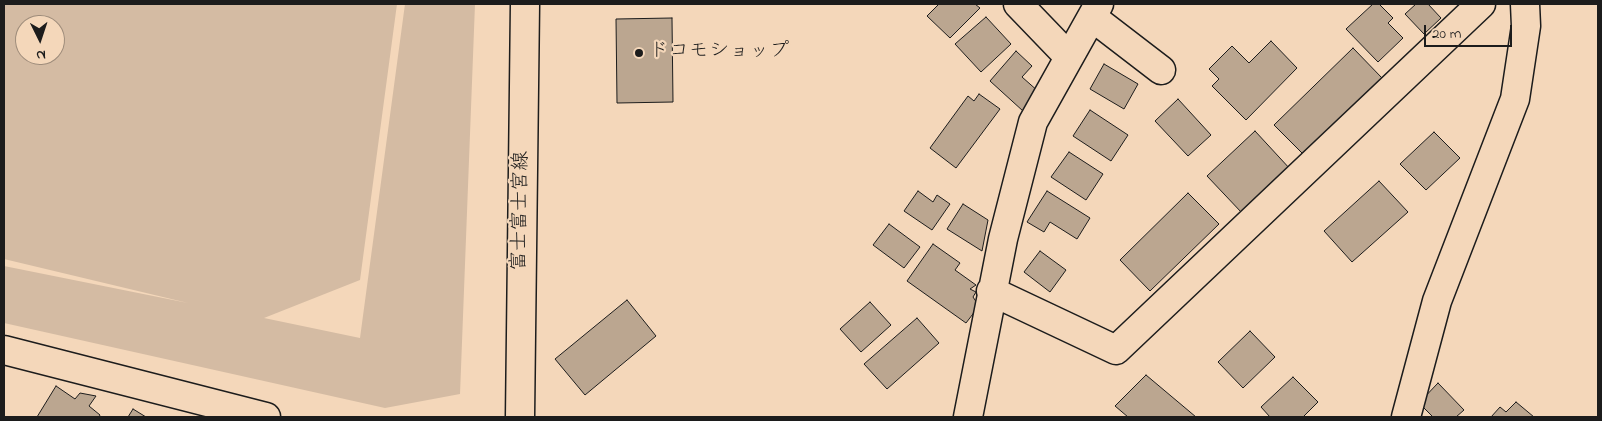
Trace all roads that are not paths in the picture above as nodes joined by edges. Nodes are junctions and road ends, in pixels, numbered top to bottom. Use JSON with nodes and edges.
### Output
{"nodes":[{"id":1,"x":525,"y":4,"type":"edge"},
{"id":2,"x":1018,"y":4,"type":"edge"},
{"id":3,"x":1481,"y":4,"type":"edge"},
{"id":4,"x":1525,"y":4,"type":"edge"},
{"id":5,"x":1095,"y":10,"type":"edge"},
{"id":6,"x":1069,"y":57,"type":"junction"},
{"id":7,"x":1160,"y":70,"type":"dead end"},
{"id":8,"x":992,"y":290,"type":"junction"},
{"id":9,"x":4,"y":350,"type":"edge"},
{"id":10,"x":266,"y":417,"type":"edge"},
{"id":11,"x":520,"y":417,"type":"edge"},
{"id":12,"x":968,"y":417,"type":"edge"},
{"id":13,"x":1406,"y":417,"type":"edge"}],
"edges":[{"from":1,"to":11,"type":"street","name":"富士富士宮線"},
{"from":2,"to":6,"type":"street"},
{"from":3,"to":8,"type":"street"},
{"from":4,"to":13,"type":"street"},
{"from":5,"to":6,"type":"street"},
{"from":5,"to":7,"type":"street"},
{"from":6,"to":8,"type":"street"},
{"from":8,"to":12,"type":"street"},
{"from":9,"to":10,"type":"street"}]}
